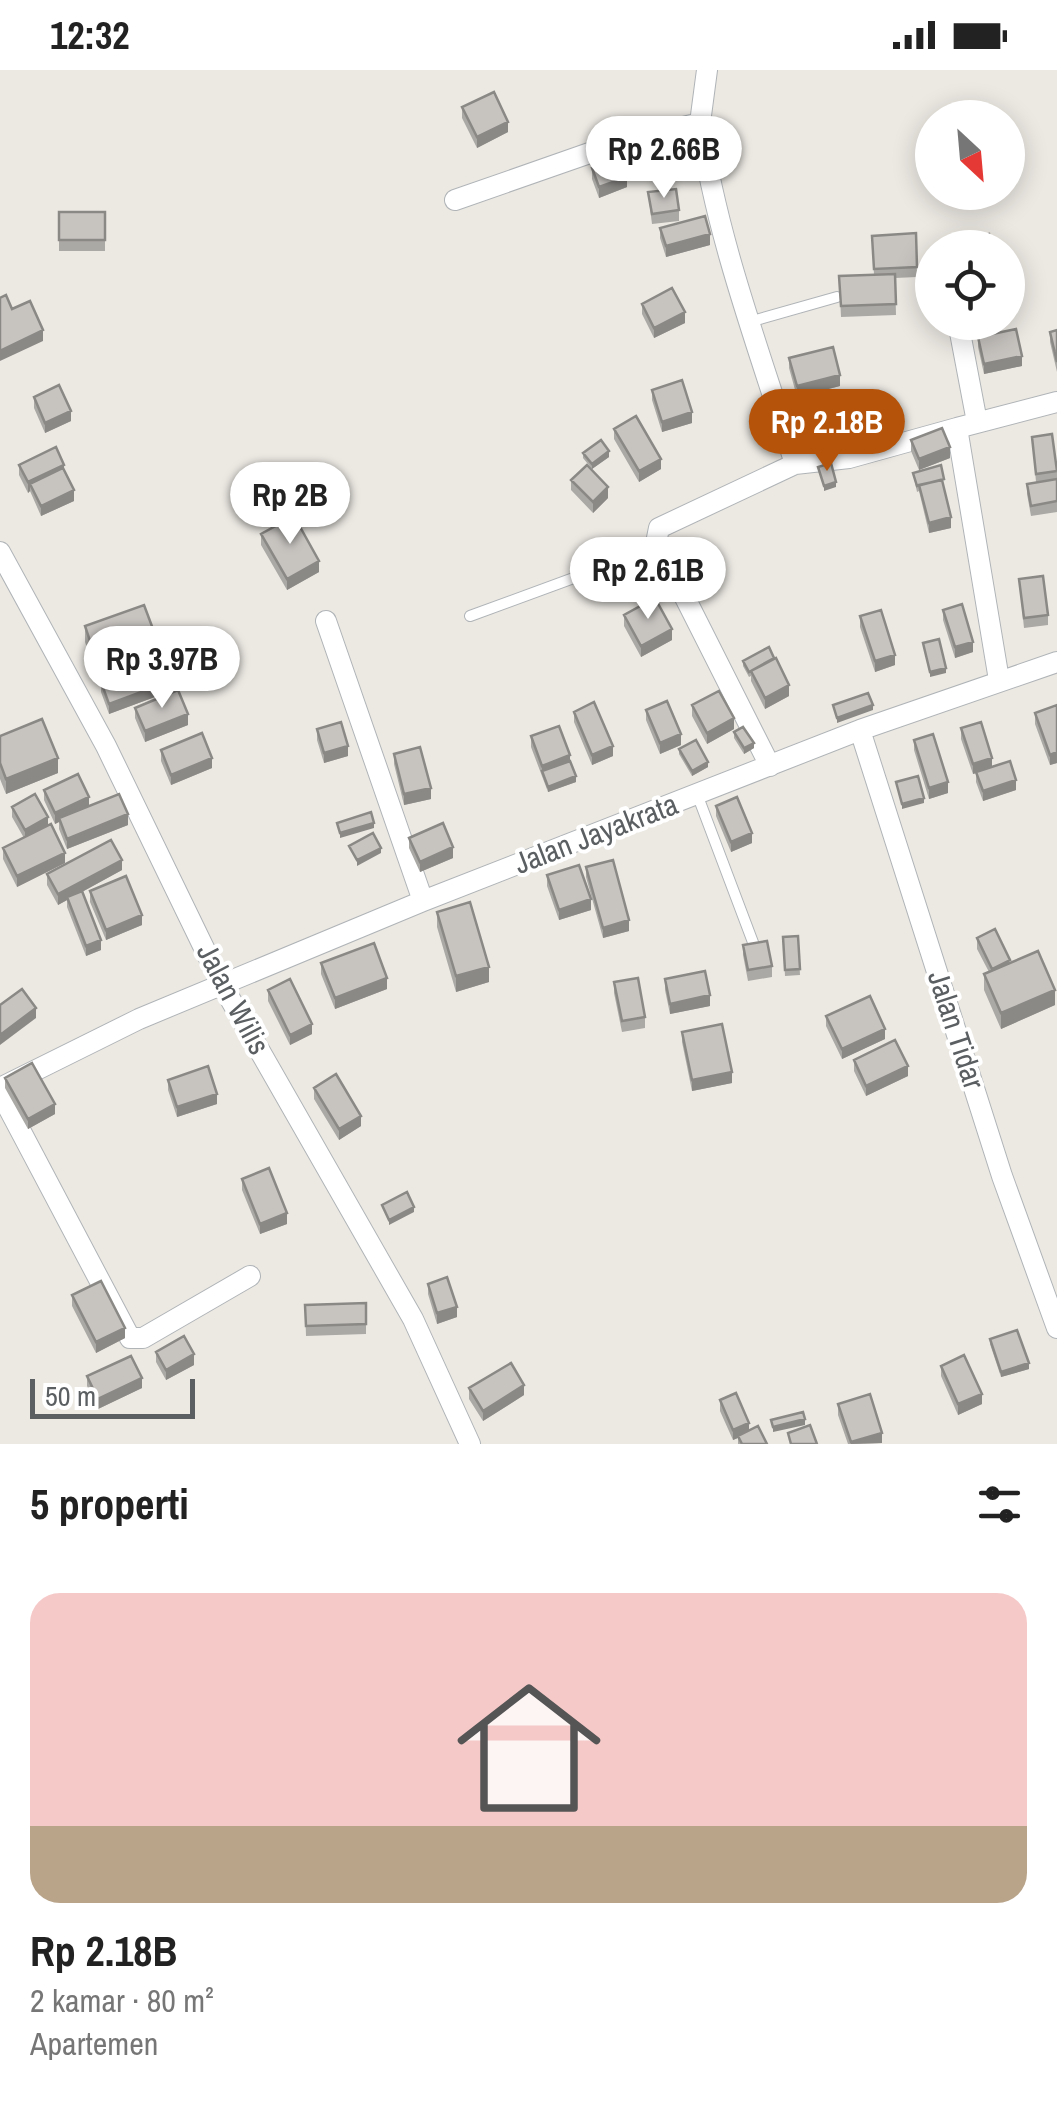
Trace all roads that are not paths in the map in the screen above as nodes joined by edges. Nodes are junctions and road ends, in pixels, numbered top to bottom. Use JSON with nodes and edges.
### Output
{"nodes":[{"id":1,"x":707,"y":70,"type":"edge"},
{"id":2,"x":700,"y":123,"type":"junction"},
{"id":3,"x":455,"y":200,"type":"dead end"},
{"id":4,"x":837,"y":297,"type":"edge"},
{"id":5,"x":749,"y":322,"type":"junction"},
{"id":6,"x":960,"y":340,"type":"edge"},
{"id":7,"x":1057,"y":402,"type":"edge"},
{"id":8,"x":967,"y":425,"type":"junction"},
{"id":9,"x":795,"y":464,"type":"junction"},
{"id":10,"x":660,"y":546,"type":"junction"},
{"id":11,"x":0,"y":552,"type":"edge"},
{"id":12,"x":470,"y":616,"type":"dead end"},
{"id":13,"x":326,"y":621,"type":"dead end"},
{"id":14,"x":1057,"y":662,"type":"edge"},
{"id":15,"x":999,"y":680,"type":"junction"},
{"id":16,"x":860,"y":730,"type":"junction"},
{"id":17,"x":770,"y":766,"type":"junction"},
{"id":18,"x":698,"y":794,"type":"junction"},
{"id":19,"x":423,"y":901,"type":"junction"},
{"id":20,"x":754,"y":945,"type":"edge"},
{"id":21,"x":221,"y":983,"type":"junction"},
{"id":22,"x":0,"y":1090,"type":"edge"},
{"id":23,"x":250,"y":1276,"type":"dead end"},
{"id":24,"x":1057,"y":1328,"type":"edge"},
{"id":25,"x":470,"y":1444,"type":"edge"}],
"edges":[{"from":1,"to":2,"type":"street"},
{"from":2,"to":3,"type":"street"},
{"from":2,"to":5,"type":"street"},
{"from":4,"to":5,"type":"lane"},
{"from":5,"to":9,"type":"street"},
{"from":6,"to":8,"type":"street"},
{"from":7,"to":8,"type":"street"},
{"from":8,"to":9,"type":"street"},
{"from":8,"to":15,"type":"street"},
{"from":9,"to":10,"type":"street"},
{"from":10,"to":12,"type":"lane"},
{"from":10,"to":17,"type":"street"},
{"from":11,"to":21,"type":"street","name":"Jalan Wilis"},
{"from":13,"to":19,"type":"street"},
{"from":14,"to":15,"type":"street","name":"Jalan Jayakrata"},
{"from":15,"to":16,"type":"street","name":"Jalan Jayakrata"},
{"from":16,"to":17,"type":"street","name":"Jalan Jayakrata"},
{"from":16,"to":24,"type":"street","name":"Jalan Tidar"},
{"from":17,"to":18,"type":"street","name":"Jalan Jayakrata"},
{"from":18,"to":19,"type":"street","name":"Jalan Jayakrata"},
{"from":18,"to":20,"type":"lane"},
{"from":19,"to":21,"type":"street","name":"Jalan Jayakrata"},
{"from":21,"to":22,"type":"street","name":"Jalan Jayakrata"},
{"from":21,"to":25,"type":"street","name":"Jalan Wilis"},
{"from":22,"to":23,"type":"street"}]}
